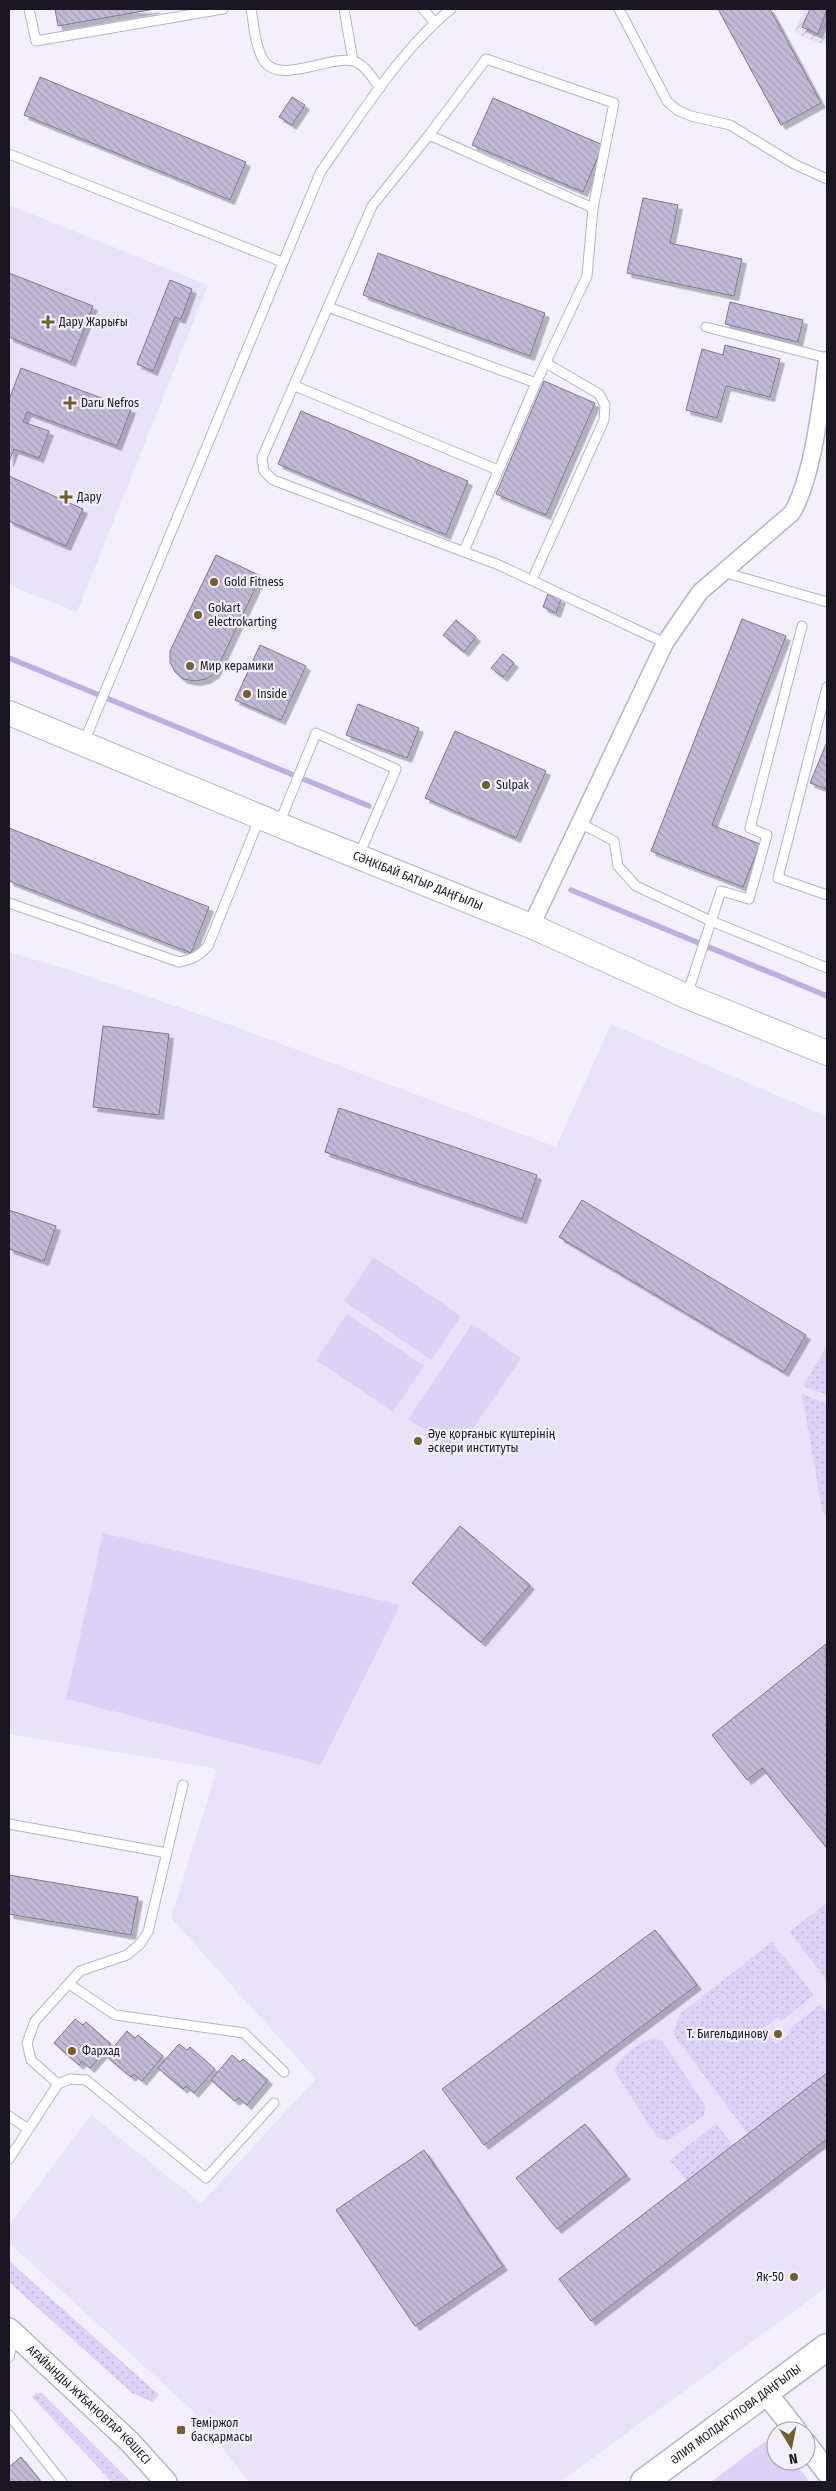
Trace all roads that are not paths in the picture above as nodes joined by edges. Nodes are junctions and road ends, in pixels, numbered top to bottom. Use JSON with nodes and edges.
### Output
{"nodes":[{"id":1,"x":29,"y":9,"type":"edge"},
{"id":2,"x":223,"y":9,"type":"edge"},
{"id":3,"x":251,"y":9,"type":"edge"},
{"id":4,"x":344,"y":9,"type":"edge"},
{"id":5,"x":423,"y":9,"type":"edge"},
{"id":6,"x":451,"y":9,"type":"edge"},
{"id":7,"x":619,"y":9,"type":"edge"},
{"id":8,"x":434,"y":22,"type":"junction"},
{"id":9,"x":353,"y":61,"type":"junction"},
{"id":10,"x":380,"y":88,"type":"junction"},
{"id":11,"x":429,"y":135,"type":"junction"},
{"id":12,"x":9,"y":154,"type":"edge"},
{"id":13,"x":827,"y":179,"type":"edge"},
{"id":14,"x":593,"y":208,"type":"junction"},
{"id":15,"x":282,"y":262,"type":"junction"},
{"id":16,"x":328,"y":307,"type":"junction"},
{"id":17,"x":706,"y":326,"type":"dead end"},
{"id":18,"x":827,"y":359,"type":"edge"},
{"id":19,"x":546,"y":363,"type":"junction"},
{"id":20,"x":536,"y":382,"type":"junction"},
{"id":21,"x":295,"y":386,"type":"junction"},
{"id":22,"x":823,"y":416,"type":"edge"},
{"id":23,"x":498,"y":470,"type":"junction"},
{"id":24,"x":464,"y":552,"type":"junction"},
{"id":25,"x":723,"y":572,"type":"junction"},
{"id":26,"x":532,"y":580,"type":"junction"},
{"id":27,"x":827,"y":602,"type":"edge"},
{"id":28,"x":802,"y":626,"type":"dead end"},
{"id":29,"x":665,"y":643,"type":"junction"},
{"id":30,"x":827,"y":686,"type":"edge"},
{"id":31,"x":825,"y":701,"type":"edge"},
{"id":32,"x":9,"y":713,"type":"edge"},
{"id":33,"x":83,"y":744,"type":"junction"},
{"id":34,"x":269,"y":821,"type":"junction"},
{"id":35,"x":578,"y":822,"type":"junction"},
{"id":36,"x":359,"y":855,"type":"junction"},
{"id":37,"x":827,"y":895,"type":"edge"},
{"id":38,"x":9,"y":903,"type":"edge"},
{"id":39,"x":711,"y":921,"type":"junction"},
{"id":40,"x":531,"y":926,"type":"junction"},
{"id":41,"x":827,"y":968,"type":"edge"},
{"id":42,"x":686,"y":996,"type":"junction"},
{"id":43,"x":827,"y":1052,"type":"edge"},
{"id":44,"x":183,"y":1785,"type":"dead end"},
{"id":45,"x":9,"y":1824,"type":"edge"},
{"id":46,"x":167,"y":1853,"type":"junction"},
{"id":47,"x":69,"y":1984,"type":"junction"},
{"id":48,"x":284,"y":2072,"type":"dead end"},
{"id":49,"x":58,"y":2084,"type":"junction"},
{"id":50,"x":274,"y":2103,"type":"dead end"},
{"id":51,"x":9,"y":2116,"type":"edge"},
{"id":52,"x":28,"y":2129,"type":"junction"},
{"id":53,"x":9,"y":2159,"type":"edge"},
{"id":54,"x":12,"y":2332,"type":"edge"},
{"id":55,"x":827,"y":2347,"type":"edge"},
{"id":56,"x":9,"y":2357,"type":"edge"},
{"id":57,"x":766,"y":2393,"type":"junction"},
{"id":58,"x":9,"y":2415,"type":"edge"},
{"id":59,"x":788,"y":2421,"type":"edge"},
{"id":60,"x":816,"y":2457,"type":"edge"},
{"id":61,"x":827,"y":2472,"type":"edge"},
{"id":62,"x":62,"y":2482,"type":"edge"},
{"id":63,"x":166,"y":2482,"type":"edge"},
{"id":64,"x":644,"y":2482,"type":"edge"}],
"edges":[{"from":1,"to":2,"type":"lane"},
{"from":3,"to":9,"type":"lane"},
{"from":4,"to":9,"type":"lane"},
{"from":5,"to":8,"type":"lane"},
{"from":6,"to":8,"type":"lane"},
{"from":7,"to":13,"type":"lane"},
{"from":8,"to":10,"type":"lane"},
{"from":9,"to":10,"type":"lane"},
{"from":10,"to":15,"type":"lane"},
{"from":11,"to":14,"type":"lane"},
{"from":11,"to":14,"type":"lane"},
{"from":11,"to":16,"type":"lane"},
{"from":12,"to":15,"type":"lane"},
{"from":14,"to":19,"type":"lane"},
{"from":15,"to":33,"type":"lane"},
{"from":16,"to":20,"type":"lane"},
{"from":16,"to":21,"type":"lane"},
{"from":17,"to":18,"type":"lane"},
{"from":18,"to":22,"type":"street"},
{"from":19,"to":20,"type":"lane"},
{"from":19,"to":26,"type":"lane"},
{"from":20,"to":23,"type":"lane"},
{"from":21,"to":23,"type":"lane"},
{"from":21,"to":24,"type":"lane"},
{"from":22,"to":25,"type":"street"},
{"from":23,"to":24,"type":"lane"},
{"from":24,"to":26,"type":"lane"},
{"from":25,"to":27,"type":"lane"},
{"from":25,"to":29,"type":"street"},
{"from":26,"to":29,"type":"lane"},
{"from":28,"to":39,"type":"lane"},
{"from":29,"to":35,"type":"street"},
{"from":30,"to":31,"type":"lane"},
{"from":31,"to":37,"type":"lane"},
{"from":32,"to":33,"type":"main road","name":"СӘҢКІБАЙ БАТЫР ДАҢҒЫЛЫ"},
{"from":33,"to":34,"type":"main road","name":"СӘҢКІБАЙ БАТЫР ДАҢҒЫЛЫ"},
{"from":34,"to":36,"type":"main road","name":"СӘҢКІБАЙ БАТЫР ДАҢҒЫЛЫ"},
{"from":34,"to":36,"type":"lane"},
{"from":34,"to":38,"type":"lane"},
{"from":35,"to":39,"type":"lane"},
{"from":35,"to":40,"type":"street"},
{"from":36,"to":40,"type":"main road","name":"СӘҢКІБАЙ БАТЫР ДАҢҒЫЛЫ"},
{"from":39,"to":41,"type":"lane"},
{"from":39,"to":42,"type":"lane"},
{"from":40,"to":42,"type":"main road","name":"СӘҢКІБАЙ БАТЫР ДАҢҒЫЛЫ"},
{"from":42,"to":43,"type":"main road","name":"СӘҢКІБАЙ БАТЫР ДАҢҒЫЛЫ"},
{"from":44,"to":46,"type":"lane"},
{"from":45,"to":46,"type":"lane"},
{"from":46,"to":47,"type":"lane"},
{"from":47,"to":48,"type":"lane"},
{"from":47,"to":49,"type":"lane"},
{"from":49,"to":50,"type":"lane"},
{"from":49,"to":52,"type":"lane"},
{"from":51,"to":52,"type":"lane"},
{"from":52,"to":53,"type":"lane"},
{"from":54,"to":56,"type":"lane"},
{"from":54,"to":63,"type":"street","name":"АҒАЙЫНДЫ ЖҰБАНОВТАР КӨШЕСІ"},
{"from":55,"to":57,"type":"main road","name":"ӘЛИЯ МОЛДАҒҰЛОВА ДАҢҒЫЛЫ"},
{"from":57,"to":59,"type":"street"},
{"from":57,"to":64,"type":"main road","name":"ӘЛИЯ МОЛДАҒҰЛОВА ДАҢҒЫЛЫ"},
{"from":58,"to":62,"type":"lane"},
{"from":60,"to":61,"type":"street"}]}
